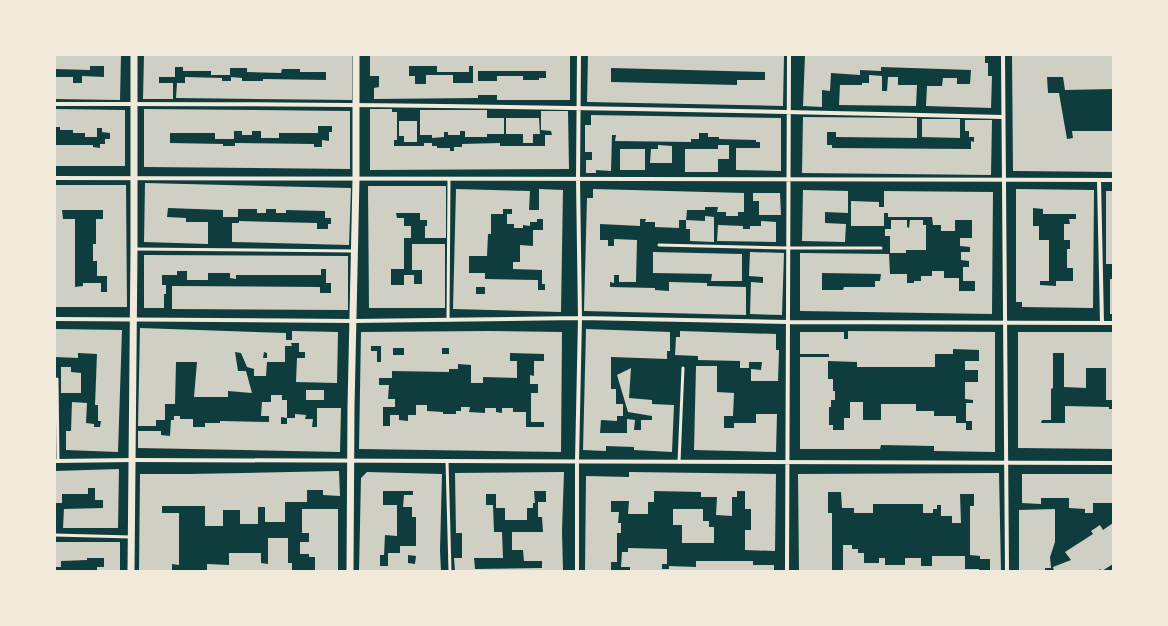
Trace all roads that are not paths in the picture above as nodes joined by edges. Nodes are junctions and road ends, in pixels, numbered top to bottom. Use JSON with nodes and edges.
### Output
{"nodes":[{"id":1,"x":134,"y":55,"type":"edge"},
{"id":2,"x":356,"y":55,"type":"edge"},
{"id":3,"x":579,"y":55,"type":"edge"},
{"id":4,"x":789,"y":55,"type":"edge"},
{"id":5,"x":1003,"y":55,"type":"edge"},
{"id":6,"x":55,"y":104,"type":"edge"},
{"id":7,"x":134,"y":104,"type":"junction"},
{"id":8,"x":356,"y":105,"type":"junction"},
{"id":9,"x":579,"y":108,"type":"junction"},
{"id":10,"x":788,"y":112,"type":"junction"},
{"id":11,"x":1003,"y":118,"type":"junction"},
{"id":12,"x":55,"y":178,"type":"edge"},
{"id":13,"x":134,"y":178,"type":"junction"},
{"id":14,"x":356,"y":178,"type":"junction"},
{"id":15,"x":449,"y":179,"type":"junction"},
{"id":16,"x":578,"y":179,"type":"junction"},
{"id":17,"x":788,"y":179,"type":"junction"},
{"id":18,"x":1004,"y":180,"type":"junction"},
{"id":19,"x":1098,"y":180,"type":"junction"},
{"id":20,"x":1113,"y":180,"type":"edge"},
{"id":21,"x":658,"y":245,"type":"dead end"},
{"id":22,"x":788,"y":248,"type":"junction"},
{"id":23,"x":881,"y":248,"type":"dead end"},
{"id":24,"x":134,"y":249,"type":"junction"},
{"id":25,"x":354,"y":251,"type":"junction"},
{"id":26,"x":580,"y":318,"type":"junction"},
{"id":27,"x":55,"y":319,"type":"edge"},
{"id":28,"x":133,"y":320,"type":"junction"},
{"id":29,"x":448,"y":320,"type":"junction"},
{"id":30,"x":353,"y":321,"type":"junction"},
{"id":31,"x":788,"y":322,"type":"junction"},
{"id":32,"x":1005,"y":323,"type":"junction"},
{"id":33,"x":1113,"y":323,"type":"edge"},
{"id":34,"x":1102,"y":324,"type":"junction"},
{"id":35,"x":683,"y":368,"type":"dead end"},
{"id":36,"x":56,"y":379,"type":"dead end"},
{"id":37,"x":133,"y":460,"type":"junction"},
{"id":38,"x":350,"y":460,"type":"junction"},
{"id":39,"x":56,"y":461,"type":"edge"},
{"id":40,"x":448,"y":461,"type":"junction"},
{"id":41,"x":577,"y":461,"type":"junction"},
{"id":42,"x":679,"y":462,"type":"junction"},
{"id":43,"x":787,"y":462,"type":"junction"},
{"id":44,"x":1006,"y":463,"type":"junction"},
{"id":45,"x":1113,"y":463,"type":"edge"},
{"id":46,"x":55,"y":535,"type":"edge"},
{"id":47,"x":131,"y":537,"type":"junction"},
{"id":48,"x":131,"y":571,"type":"edge"},
{"id":49,"x":350,"y":571,"type":"edge"},
{"id":50,"x":450,"y":571,"type":"edge"},
{"id":51,"x":577,"y":571,"type":"edge"},
{"id":52,"x":787,"y":571,"type":"edge"},
{"id":53,"x":1007,"y":571,"type":"edge"}],
"edges":[{"from":1,"to":7,"type":"street"},
{"from":2,"to":8,"type":"street"},
{"from":3,"to":9,"type":"street"},
{"from":4,"to":10,"type":"street"},
{"from":5,"to":11,"type":"street"},
{"from":6,"to":7,"type":"street"},
{"from":7,"to":8,"type":"street"},
{"from":7,"to":13,"type":"street"},
{"from":8,"to":9,"type":"street"},
{"from":8,"to":14,"type":"street"},
{"from":9,"to":10,"type":"street"},
{"from":9,"to":16,"type":"street"},
{"from":10,"to":11,"type":"street"},
{"from":10,"to":17,"type":"street"},
{"from":11,"to":18,"type":"street"},
{"from":12,"to":13,"type":"street"},
{"from":13,"to":14,"type":"street"},
{"from":13,"to":24,"type":"street"},
{"from":14,"to":15,"type":"street"},
{"from":14,"to":25,"type":"street"},
{"from":15,"to":16,"type":"street"},
{"from":15,"to":29,"type":"lane"},
{"from":16,"to":17,"type":"street"},
{"from":16,"to":26,"type":"street"},
{"from":17,"to":18,"type":"street"},
{"from":17,"to":22,"type":"street"},
{"from":18,"to":19,"type":"street"},
{"from":18,"to":32,"type":"street"},
{"from":19,"to":20,"type":"street"},
{"from":19,"to":34,"type":"street"},
{"from":21,"to":22,"type":"lane"},
{"from":22,"to":23,"type":"lane"},
{"from":22,"to":31,"type":"street"},
{"from":24,"to":25,"type":"lane"},
{"from":24,"to":28,"type":"street"},
{"from":25,"to":30,"type":"street"},
{"from":26,"to":29,"type":"street"},
{"from":26,"to":31,"type":"street"},
{"from":26,"to":41,"type":"street"},
{"from":27,"to":28,"type":"street"},
{"from":28,"to":30,"type":"street"},
{"from":28,"to":37,"type":"street"},
{"from":29,"to":30,"type":"street"},
{"from":30,"to":38,"type":"street"},
{"from":31,"to":32,"type":"street"},
{"from":31,"to":43,"type":"street"},
{"from":32,"to":34,"type":"street"},
{"from":32,"to":44,"type":"street"},
{"from":33,"to":34,"type":"street"},
{"from":35,"to":42,"type":"lane"},
{"from":36,"to":39,"type":"lane"},
{"from":37,"to":38,"type":"street"},
{"from":37,"to":39,"type":"street"},
{"from":37,"to":47,"type":"street"},
{"from":38,"to":40,"type":"street"},
{"from":38,"to":49,"type":"street"},
{"from":40,"to":41,"type":"street"},
{"from":40,"to":50,"type":"lane"},
{"from":41,"to":42,"type":"street"},
{"from":41,"to":51,"type":"street"},
{"from":42,"to":43,"type":"street"},
{"from":43,"to":44,"type":"street"},
{"from":43,"to":52,"type":"street"},
{"from":44,"to":45,"type":"street"},
{"from":44,"to":53,"type":"street"},
{"from":46,"to":47,"type":"lane"},
{"from":47,"to":48,"type":"street"}]}
